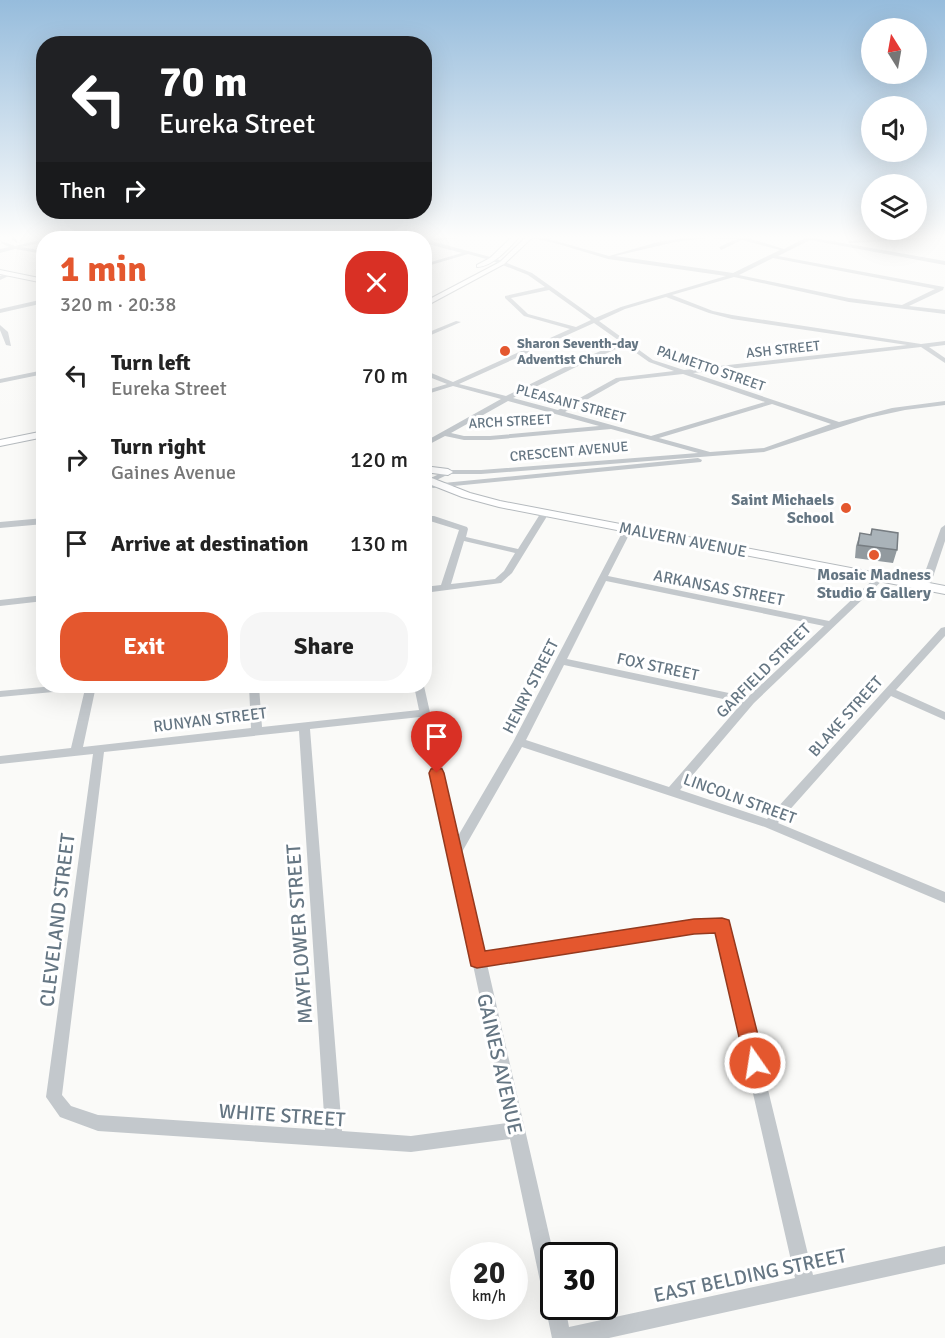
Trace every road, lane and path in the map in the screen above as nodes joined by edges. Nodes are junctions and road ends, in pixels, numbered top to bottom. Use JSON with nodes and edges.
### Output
{"nodes":[{"id":1,"x":507,"y":297,"type":"edge"},
{"id":2,"x":563,"y":297,"type":"edge"},
{"id":3,"x":656,"y":297,"type":"edge"},
{"id":4,"x":672,"y":297,"type":"edge"},
{"id":5,"x":832,"y":297,"type":"edge"},
{"id":6,"x":922,"y":297,"type":"edge"},
{"id":7,"x":36,"y":303,"type":"edge"},
{"id":8,"x":901,"y":307,"type":"junction"},
{"id":9,"x":0,"y":311,"type":"edge"},
{"id":10,"x":945,"y":312,"type":"edge"},
{"id":11,"x":595,"y":320,"type":"junction"},
{"id":12,"x":458,"y":322,"type":"dead end"},
{"id":13,"x":0,"y":327,"type":"edge"},
{"id":14,"x":576,"y":329,"type":"junction"},
{"id":15,"x":432,"y":333,"type":"edge"},
{"id":16,"x":625,"y":343,"type":"junction"},
{"id":17,"x":945,"y":343,"type":"edge"},
{"id":18,"x":9,"y":345,"type":"dead end"},
{"id":19,"x":924,"y":346,"type":"junction"},
{"id":20,"x":945,"y":361,"type":"edge"},
{"id":21,"x":682,"y":372,"type":"junction"},
{"id":22,"x":36,"y":374,"type":"edge"},
{"id":23,"x":432,"y":375,"type":"edge"},
{"id":24,"x":0,"y":381,"type":"edge"},
{"id":25,"x":453,"y":384,"type":"junction"},
{"id":26,"x":432,"y":391,"type":"edge"},
{"id":27,"x":508,"y":398,"type":"junction"},
{"id":28,"x":773,"y":402,"type":"junction"},
{"id":29,"x":945,"y":403,"type":"edge"},
{"id":30,"x":560,"y":412,"type":"junction"},
{"id":31,"x":837,"y":424,"type":"junction"},
{"id":32,"x":614,"y":426,"type":"junction"},
{"id":33,"x":444,"y":434,"type":"junction"},
{"id":34,"x":36,"y":436,"type":"edge"},
{"id":35,"x":654,"y":437,"type":"junction"},
{"id":36,"x":432,"y":441,"type":"edge"},
{"id":37,"x":0,"y":443,"type":"edge"},
{"id":38,"x":36,"y":445,"type":"edge"},
{"id":39,"x":0,"y":452,"type":"edge"},
{"id":40,"x":713,"y":455,"type":"junction"},
{"id":41,"x":589,"y":463,"type":"junction"},
{"id":42,"x":594,"y":471,"type":"junction"},
{"id":43,"x":448,"y":472,"type":"joint"},
{"id":44,"x":483,"y":476,"type":"junction"},
{"id":45,"x":432,"y":478,"type":"edge"},
{"id":46,"x":432,"y":480,"type":"edge"},
{"id":47,"x":432,"y":481,"type":"edge"},
{"id":48,"x":545,"y":513,"type":"junction"},
{"id":49,"x":432,"y":518,"type":"edge"},
{"id":50,"x":36,"y":522,"type":"edge"},
{"id":51,"x":0,"y":525,"type":"edge"},
{"id":52,"x":945,"y":528,"type":"edge"},
{"id":53,"x":628,"y":529,"type":"junction"},
{"id":54,"x":463,"y":534,"type":"junction"},
{"id":55,"x":520,"y":552,"type":"junction"},
{"id":56,"x":882,"y":576,"type":"junction"},
{"id":57,"x":603,"y":579,"type":"junction"},
{"id":58,"x":925,"y":586,"type":"junction"},
{"id":59,"x":445,"y":588,"type":"junction"},
{"id":60,"x":432,"y":589,"type":"edge"},
{"id":61,"x":945,"y":591,"type":"edge"},
{"id":62,"x":36,"y":599,"type":"edge"},
{"id":63,"x":0,"y":603,"type":"edge"},
{"id":64,"x":829,"y":624,"type":"junction"},
{"id":65,"x":945,"y":630,"type":"edge"},
{"id":66,"x":561,"y":661,"type":"junction"},
{"id":67,"x":36,"y":691,"type":"edge"},
{"id":68,"x":890,"y":691,"type":"junction"},
{"id":69,"x":89,"y":693,"type":"edge"},
{"id":70,"x":254,"y":693,"type":"edge"},
{"id":71,"x":420,"y":693,"type":"edge"},
{"id":72,"x":0,"y":694,"type":"edge"},
{"id":73,"x":750,"y":701,"type":"junction"},
{"id":74,"x":423,"y":713,"type":"junction"},
{"id":75,"x":945,"y":716,"type":"edge"},
{"id":76,"x":304,"y":726,"type":"junction"},
{"id":77,"x":257,"y":730,"type":"junction"},
{"id":78,"x":519,"y":742,"type":"junction"},
{"id":79,"x":99,"y":748,"type":"junction"},
{"id":80,"x":76,"y":751,"type":"junction"},
{"id":81,"x":0,"y":759,"type":"edge"},
{"id":82,"x":672,"y":791,"type":"junction"},
{"id":83,"x":769,"y":824,"type":"junction"},
{"id":84,"x":454,"y":854,"type":"junction"},
{"id":85,"x":945,"y":898,"type":"edge"},
{"id":86,"x":477,"y":960,"type":"junction"},
{"id":87,"x":54,"y":1096,"type":"joint"},
{"id":88,"x":515,"y":1130,"type":"junction"},
{"id":89,"x":334,"y":1140,"type":"junction"},
{"id":90,"x":541,"y":1242,"type":"edge"},
{"id":91,"x":945,"y":1255,"type":"edge"},
{"id":92,"x":806,"y":1286,"type":"junction"},
{"id":93,"x":558,"y":1320,"type":"edge"},
{"id":94,"x":563,"y":1338,"type":"edge"}],
"edges":[{"from":1,"to":14,"type":"street"},
{"from":2,"to":11,"type":"street","name":"PALMETTO STREET"},
{"from":3,"to":11,"type":"street"},
{"from":4,"to":19,"type":"street"},
{"from":5,"to":8,"type":"street"},
{"from":6,"to":8,"type":"street"},
{"from":7,"to":9,"type":"street"},
{"from":8,"to":10,"type":"street"},
{"from":11,"to":14,"type":"street"},
{"from":11,"to":16,"type":"street","name":"PALMETTO STREET"},
{"from":12,"to":15,"type":"street"},
{"from":13,"to":18,"type":"street"},
{"from":14,"to":25,"type":"street"},
{"from":16,"to":21,"type":"street","name":"PALMETTO STREET"},
{"from":16,"to":27,"type":"street"},
{"from":17,"to":19,"type":"street","name":"ASH STREET"},
{"from":19,"to":20,"type":"street"},
{"from":19,"to":21,"type":"street","name":"ASH STREET"},
{"from":21,"to":28,"type":"street","name":"PALMETTO STREET"},
{"from":21,"to":30,"type":"street","name":"ASH STREET"},
{"from":22,"to":24,"type":"street"},
{"from":23,"to":25,"type":"street","name":"PLEASANT STREET"},
{"from":25,"to":26,"type":"street"},
{"from":25,"to":27,"type":"street","name":"PLEASANT STREET"},
{"from":27,"to":30,"type":"street","name":"PLEASANT STREET"},
{"from":27,"to":33,"type":"street"},
{"from":28,"to":31,"type":"street","name":"PALMETTO STREET"},
{"from":28,"to":35,"type":"street"},
{"from":29,"to":31,"type":"street","name":"CRESCENT AVENUE"},
{"from":30,"to":32,"type":"street","name":"PLEASANT STREET"},
{"from":31,"to":40,"type":"street","name":"CRESCENT AVENUE"},
{"from":32,"to":33,"type":"street","name":"ARCH STREET"},
{"from":32,"to":35,"type":"street","name":"PLEASANT STREET"},
{"from":33,"to":36,"type":"street"},
{"from":34,"to":37,"type":"main road"},
{"from":35,"to":40,"type":"street","name":"PLEASANT STREET"},
{"from":38,"to":39,"type":"main road"},
{"from":40,"to":41,"type":"street","name":"CRESCENT AVENUE"},
{"from":40,"to":42,"type":"street","name":"CRESCENT AVENUE"},
{"from":41,"to":42,"type":"street"},
{"from":41,"to":44,"type":"street","name":"CRESCENT AVENUE"},
{"from":42,"to":44,"type":"street","name":"CRESCENT AVENUE"},
{"from":43,"to":44,"type":"street","name":"CRESCENT AVENUE"},
{"from":43,"to":45,"type":"main road"},
{"from":44,"to":46,"type":"street","name":"CRESCENT AVENUE"},
{"from":47,"to":48,"type":"main road","name":"MALVERN AVENUE"},
{"from":48,"to":53,"type":"main road","name":"MALVERN AVENUE"},
{"from":48,"to":55,"type":"street"},
{"from":49,"to":54,"type":"street"},
{"from":50,"to":51,"type":"street"},
{"from":52,"to":58,"type":"street"},
{"from":53,"to":56,"type":"main road","name":"MALVERN AVENUE"},
{"from":53,"to":57,"type":"street","name":"HENRY STREET"},
{"from":54,"to":55,"type":"street"},
{"from":54,"to":59,"type":"street"},
{"from":55,"to":59,"type":"street"},
{"from":56,"to":58,"type":"main road","name":"MALVERN AVENUE"},
{"from":56,"to":64,"type":"street","name":"GARFIELD STREET"},
{"from":57,"to":64,"type":"street","name":"ARKANSAS STREET"},
{"from":57,"to":66,"type":"street","name":"HENRY STREET"},
{"from":58,"to":61,"type":"main road","name":"MALVERN AVENUE"},
{"from":59,"to":60,"type":"street"},
{"from":62,"to":63,"type":"street"},
{"from":64,"to":73,"type":"street","name":"GARFIELD STREET"},
{"from":65,"to":68,"type":"street","name":"BLAKE STREET"},
{"from":66,"to":73,"type":"street","name":"FOX STREET"},
{"from":66,"to":78,"type":"street","name":"HENRY STREET"},
{"from":67,"to":72,"type":"street"},
{"from":68,"to":75,"type":"street"},
{"from":68,"to":83,"type":"street","name":"BLAKE STREET"},
{"from":69,"to":80,"type":"street"},
{"from":70,"to":77,"type":"street"},
{"from":71,"to":74,"type":"street","name":"GAINES AVENUE"},
{"from":73,"to":82,"type":"street","name":"GARFIELD STREET"},
{"from":74,"to":76,"type":"street","name":"RUNYAN STREET"},
{"from":74,"to":84,"type":"street","name":"GAINES AVENUE"},
{"from":76,"to":77,"type":"street","name":"RUNYAN STREET"},
{"from":76,"to":89,"type":"street","name":"MAYFLOWER STREET"},
{"from":77,"to":79,"type":"street","name":"RUNYAN STREET"},
{"from":78,"to":82,"type":"street","name":"LINCOLN STREET"},
{"from":78,"to":84,"type":"street","name":"HENRY STREET"},
{"from":79,"to":80,"type":"street","name":"RUNYAN STREET"},
{"from":79,"to":87,"type":"street","name":"CLEVELAND STREET"},
{"from":80,"to":81,"type":"street","name":"RUNYAN STREET"},
{"from":82,"to":83,"type":"street","name":"LINCOLN STREET"},
{"from":83,"to":85,"type":"street","name":"LINCOLN STREET"},
{"from":84,"to":86,"type":"street","name":"GAINES AVENUE"},
{"from":86,"to":88,"type":"street","name":"GAINES AVENUE"},
{"from":86,"to":92,"type":"street"},
{"from":87,"to":89,"type":"street","name":"WHITE STREET"},
{"from":88,"to":89,"type":"street","name":"WHITE STREET"},
{"from":88,"to":90,"type":"street","name":"GAINES AVENUE"},
{"from":91,"to":92,"type":"street","name":"EAST BELDING STREET"},
{"from":92,"to":94,"type":"street","name":"EAST BELDING STREET"},
{"from":93,"to":94,"type":"street"}]}
